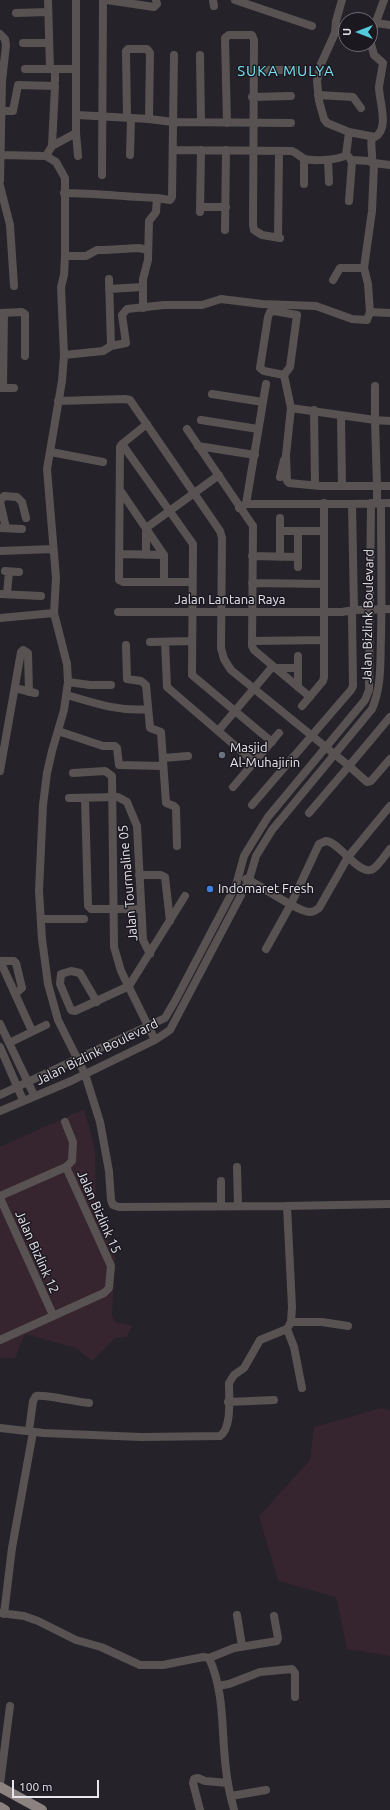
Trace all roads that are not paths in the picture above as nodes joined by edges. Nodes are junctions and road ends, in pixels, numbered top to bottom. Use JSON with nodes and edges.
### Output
{"nodes":[{"id":1,"x":48,"y":0,"type":"edge"},
{"id":2,"x":76,"y":0,"type":"edge"},
{"id":3,"x":103,"y":0,"type":"edge"},
{"id":4,"x":107,"y":0,"type":"edge"},
{"id":5,"x":156,"y":0,"type":"edge"},
{"id":6,"x":235,"y":0,"type":"edge"},
{"id":7,"x":342,"y":0,"type":"edge"},
{"id":8,"x":384,"y":0,"type":"edge"},
{"id":9,"x":48,"y":12,"type":"junction"},
{"id":10,"x":16,"y":13,"type":"dead end"},
{"id":11,"x":378,"y":19,"type":"edge"},
{"id":12,"x":378,"y":22,"type":"edge"},
{"id":13,"x":390,"y":25,"type":"edge"},
{"id":14,"x":312,"y":26,"type":"dead end"},
{"id":15,"x":336,"y":26,"type":"joint"},
{"id":16,"x":0,"y":34,"type":"edge"},
{"id":17,"x":23,"y":43,"type":"dead end"},
{"id":18,"x":49,"y":43,"type":"junction"},
{"id":19,"x":373,"y":52,"type":"edge"},
{"id":20,"x":174,"y":55,"type":"dead end"},
{"id":21,"x":200,"y":55,"type":"dead end"},
{"id":22,"x":25,"y":69,"type":"dead end"},
{"id":23,"x":52,"y":69,"type":"junction"},
{"id":24,"x":76,"y":69,"type":"junction"},
{"id":25,"x":253,"y":70,"type":"junction"},
{"id":26,"x":296,"y":70,"type":"dead end"},
{"id":27,"x":1,"y":81,"type":"edge"},
{"id":28,"x":55,"y":81,"type":"dead end"},
{"id":29,"x":318,"y":95,"type":"junction"},
{"id":30,"x":292,"y":96,"type":"dead end"},
{"id":31,"x":252,"y":97,"type":"junction"},
{"id":32,"x":361,"y":108,"type":"dead end"},
{"id":33,"x":1,"y":111,"type":"edge"},
{"id":34,"x":387,"y":112,"type":"edge"},
{"id":35,"x":77,"y":115,"type":"junction"},
{"id":36,"x":104,"y":116,"type":"junction"},
{"id":37,"x":129,"y":118,"type":"junction"},
{"id":38,"x":150,"y":119,"type":"junction"},
{"id":39,"x":0,"y":120,"type":"edge"},
{"id":40,"x":173,"y":122,"type":"junction"},
{"id":41,"x":201,"y":122,"type":"junction"},
{"id":42,"x":227,"y":123,"type":"junction"},
{"id":43,"x":252,"y":123,"type":"junction"},
{"id":44,"x":292,"y":123,"type":"dead end"},
{"id":45,"x":349,"y":132,"type":"junction"},
{"id":46,"x":76,"y":133,"type":"junction"},
{"id":47,"x":372,"y":137,"type":"junction"},
{"id":48,"x":52,"y":146,"type":"junction"},
{"id":49,"x":173,"y":150,"type":"junction"},
{"id":50,"x":201,"y":150,"type":"junction"},
{"id":51,"x":226,"y":150,"type":"junction"},
{"id":52,"x":253,"y":150,"type":"junction"},
{"id":53,"x":279,"y":151,"type":"junction"},
{"id":54,"x":1,"y":155,"type":"edge"},
{"id":55,"x":130,"y":155,"type":"dead end"},
{"id":56,"x":46,"y":156,"type":"junction"},
{"id":57,"x":78,"y":156,"type":"dead end"},
{"id":58,"x":349,"y":157,"type":"junction"},
{"id":59,"x":304,"y":159,"type":"junction"},
{"id":60,"x":328,"y":160,"type":"junction"},
{"id":61,"x":373,"y":162,"type":"junction"},
{"id":62,"x":390,"y":165,"type":"edge"},
{"id":63,"x":102,"y":175,"type":"dead end"},
{"id":64,"x":0,"y":181,"type":"edge"},
{"id":65,"x":329,"y":182,"type":"dead end"},
{"id":66,"x":304,"y":184,"type":"dead end"},
{"id":67,"x":0,"y":186,"type":"edge"},
{"id":68,"x":64,"y":193,"type":"junction"},
{"id":69,"x":157,"y":198,"type":"junction"},
{"id":70,"x":349,"y":201,"type":"dead end"},
{"id":71,"x":226,"y":207,"type":"junction"},
{"id":72,"x":225,"y":230,"type":"dead end"},
{"id":73,"x":148,"y":250,"type":"junction"},
{"id":74,"x":65,"y":256,"type":"junction"},
{"id":75,"x":364,"y":268,"type":"junction"},
{"id":76,"x":109,"y":280,"type":"dead end"},
{"id":77,"x":332,"y":280,"type":"dead end"},
{"id":78,"x":14,"y":286,"type":"dead end"},
{"id":79,"x":143,"y":288,"type":"junction"},
{"id":80,"x":109,"y":289,"type":"junction"},
{"id":81,"x":142,"y":308,"type":"junction"},
{"id":82,"x":370,"y":312,"type":"junction"},
{"id":83,"x":2,"y":313,"type":"edge"},
{"id":84,"x":390,"y":313,"type":"edge"},
{"id":85,"x":111,"y":346,"type":"junction"},
{"id":86,"x":25,"y":356,"type":"dead end"},
{"id":87,"x":64,"y":356,"type":"junction"},
{"id":88,"x":284,"y":375,"type":"junction"},
{"id":89,"x":266,"y":384,"type":"dead end"},
{"id":90,"x":375,"y":386,"type":"dead end"},
{"id":91,"x":2,"y":388,"type":"edge"},
{"id":92,"x":14,"y":388,"type":"dead end"},
{"id":93,"x":212,"y":394,"type":"dead end"},
{"id":94,"x":58,"y":401,"type":"junction"},
{"id":95,"x":263,"y":402,"type":"junction"},
{"id":96,"x":291,"y":408,"type":"junction"},
{"id":97,"x":314,"y":410,"type":"junction"},
{"id":98,"x":341,"y":416,"type":"junction"},
{"id":99,"x":201,"y":420,"type":"dead end"},
{"id":100,"x":375,"y":420,"type":"junction"},
{"id":101,"x":390,"y":421,"type":"edge"},
{"id":102,"x":147,"y":424,"type":"junction"},
{"id":103,"x":187,"y":429,"type":"dead end"},
{"id":104,"x":258,"y":429,"type":"junction"},
{"id":105,"x":122,"y":444,"type":"junction"},
{"id":106,"x":198,"y":446,"type":"junction"},
{"id":107,"x":50,"y":452,"type":"junction"},
{"id":108,"x":255,"y":455,"type":"junction"},
{"id":109,"x":286,"y":455,"type":"junction"},
{"id":110,"x":102,"y":462,"type":"dead end"},
{"id":111,"x":219,"y":475,"type":"junction"},
{"id":112,"x":280,"y":477,"type":"dead end"},
{"id":113,"x":315,"y":485,"type":"junction"},
{"id":114,"x":342,"y":486,"type":"junction"},
{"id":115,"x":377,"y":486,"type":"junction"},
{"id":116,"x":390,"y":486,"type":"edge"},
{"id":117,"x":120,"y":490,"type":"junction"},
{"id":118,"x":194,"y":494,"type":"junction"},
{"id":119,"x":0,"y":502,"type":"edge"},
{"id":120,"x":324,"y":503,"type":"junction"},
{"id":121,"x":376,"y":503,"type":"junction"},
{"id":122,"x":390,"y":503,"type":"edge"},
{"id":123,"x":352,"y":504,"type":"junction"},
{"id":124,"x":242,"y":506,"type":"junction"},
{"id":125,"x":169,"y":512,"type":"junction"},
{"id":126,"x":26,"y":518,"type":"dead end"},
{"id":127,"x":280,"y":518,"type":"dead end"},
{"id":128,"x":3,"y":528,"type":"edge"},
{"id":129,"x":146,"y":528,"type":"junction"},
{"id":130,"x":22,"y":529,"type":"dead end"},
{"id":131,"x":280,"y":530,"type":"junction"},
{"id":132,"x":298,"y":531,"type":"junction"},
{"id":133,"x":324,"y":531,"type":"junction"},
{"id":134,"x":53,"y":549,"type":"junction"},
{"id":135,"x":0,"y":551,"type":"edge"},
{"id":136,"x":120,"y":554,"type":"junction"},
{"id":137,"x":146,"y":555,"type":"junction"},
{"id":138,"x":164,"y":555,"type":"junction"},
{"id":139,"x":252,"y":556,"type":"junction"},
{"id":140,"x":280,"y":557,"type":"junction"},
{"id":141,"x":298,"y":557,"type":"junction"},
{"id":142,"x":298,"y":567,"type":"dead end"},
{"id":143,"x":19,"y":572,"type":"dead end"},
{"id":144,"x":164,"y":582,"type":"junction"},
{"id":145,"x":192,"y":582,"type":"junction"},
{"id":146,"x":252,"y":583,"type":"junction"},
{"id":147,"x":324,"y":584,"type":"junction"},
{"id":148,"x":3,"y":594,"type":"edge"},
{"id":149,"x":41,"y":596,"type":"dead end"},
{"id":150,"x":386,"y":611,"type":"edge"},
{"id":151,"x":118,"y":612,"type":"dead end"},
{"id":152,"x":192,"y":612,"type":"junction"},
{"id":153,"x":221,"y":612,"type":"junction"},
{"id":154,"x":252,"y":612,"type":"junction"},
{"id":155,"x":324,"y":612,"type":"junction"},
{"id":156,"x":353,"y":612,"type":"junction"},
{"id":157,"x":370,"y":612,"type":"junction"},
{"id":158,"x":54,"y":613,"type":"junction"},
{"id":159,"x":0,"y":618,"type":"edge"},
{"id":160,"x":324,"y":640,"type":"junction"},
{"id":161,"x":252,"y":641,"type":"junction"},
{"id":162,"x":150,"y":642,"type":"dead end"},
{"id":163,"x":166,"y":642,"type":"junction"},
{"id":164,"x":192,"y":642,"type":"junction"},
{"id":165,"x":126,"y":645,"type":"dead end"},
{"id":166,"x":298,"y":656,"type":"dead end"},
{"id":167,"x":275,"y":667,"type":"junction"},
{"id":168,"x":298,"y":668,"type":"junction"},
{"id":169,"x":68,"y":682,"type":"junction"},
{"id":170,"x":111,"y":684,"type":"dead end"},
{"id":171,"x":298,"y":687,"type":"junction"},
{"id":172,"x":15,"y":688,"type":"junction"},
{"id":173,"x":254,"y":689,"type":"junction"},
{"id":174,"x":67,"y":695,"type":"junction"},
{"id":175,"x":310,"y":697,"type":"junction"},
{"id":176,"x":302,"y":706,"type":"dead end"},
{"id":177,"x":148,"y":709,"type":"junction"},
{"id":178,"x":235,"y":711,"type":"junction"},
{"id":179,"x":390,"y":717,"type":"edge"},
{"id":180,"x":58,"y":731,"type":"junction"},
{"id":181,"x":218,"y":732,"type":"junction"},
{"id":182,"x":279,"y":733,"type":"dead end"},
{"id":183,"x":3,"y":737,"type":"edge"},
{"id":184,"x":312,"y":737,"type":"junction"},
{"id":185,"x":272,"y":742,"type":"junction"},
{"id":186,"x":326,"y":748,"type":"junction"},
{"id":187,"x":188,"y":756,"type":"dead end"},
{"id":188,"x":335,"y":756,"type":"junction"},
{"id":189,"x":390,"y":759,"type":"edge"},
{"id":190,"x":163,"y":762,"type":"junction"},
{"id":191,"x":254,"y":762,"type":"junction"},
{"id":192,"x":349,"y":766,"type":"junction"},
{"id":193,"x":0,"y":771,"type":"edge"},
{"id":194,"x":73,"y":773,"type":"dead end"},
{"id":195,"x":233,"y":787,"type":"dead end"},
{"id":196,"x":112,"y":797,"type":"junction"},
{"id":197,"x":69,"y":798,"type":"dead end"},
{"id":198,"x":85,"y":798,"type":"junction"},
{"id":199,"x":252,"y":805,"type":"dead end"},
{"id":200,"x":390,"y":806,"type":"edge"},
{"id":201,"x":309,"y":813,"type":"dead end"},
{"id":202,"x":177,"y":846,"type":"dead end"},
{"id":203,"x":390,"y":849,"type":"edge"},
{"id":204,"x":348,"y":857,"type":"junction"},
{"id":205,"x":139,"y":875,"type":"junction"},
{"id":206,"x":239,"y":876,"type":"junction"},
{"id":207,"x":249,"y":880,"type":"junction"},
{"id":208,"x":185,"y":896,"type":"dead end"},
{"id":209,"x":291,"y":904,"type":"junction"},
{"id":210,"x":114,"y":909,"type":"junction"},
{"id":211,"x":140,"y":910,"type":"junction"},
{"id":212,"x":41,"y":919,"type":"junction"},
{"id":213,"x":84,"y":919,"type":"dead end"},
{"id":214,"x":170,"y":921,"type":"junction"},
{"id":215,"x":266,"y":949,"type":"dead end"},
{"id":216,"x":150,"y":954,"type":"junction"},
{"id":217,"x":0,"y":961,"type":"edge"},
{"id":218,"x":129,"y":986,"type":"junction"},
{"id":219,"x":15,"y":994,"type":"junction"},
{"id":220,"x":97,"y":1002,"type":"junction"},
{"id":221,"x":0,"y":1024,"type":"edge"},
{"id":222,"x":46,"y":1025,"type":"dead end"},
{"id":223,"x":147,"y":1027,"type":"junction"},
{"id":224,"x":32,"y":1032,"type":"junction"},
{"id":225,"x":155,"y":1040,"type":"junction"},
{"id":226,"x":9,"y":1043,"type":"junction"},
{"id":227,"x":0,"y":1048,"type":"edge"},
{"id":228,"x":78,"y":1060,"type":"junction"},
{"id":229,"x":85,"y":1074,"type":"junction"},
{"id":230,"x":28,"y":1083,"type":"junction"},
{"id":231,"x":17,"y":1088,"type":"junction"},
{"id":232,"x":0,"y":1095,"type":"edge"},
{"id":233,"x":34,"y":1096,"type":"junction"},
{"id":234,"x":23,"y":1100,"type":"junction"},
{"id":235,"x":0,"y":1111,"type":"edge"},
{"id":236,"x":65,"y":1122,"type":"dead end"},
{"id":237,"x":66,"y":1167,"type":"junction"},
{"id":238,"x":237,"y":1167,"type":"dead end"},
{"id":239,"x":221,"y":1181,"type":"dead end"},
{"id":240,"x":0,"y":1197,"type":"edge"},
{"id":241,"x":390,"y":1204,"type":"edge"},
{"id":242,"x":221,"y":1206,"type":"junction"},
{"id":243,"x":238,"y":1206,"type":"junction"},
{"id":244,"x":287,"y":1206,"type":"junction"},
{"id":245,"x":53,"y":1315,"type":"junction"},
{"id":246,"x":289,"y":1325,"type":"junction"},
{"id":247,"x":348,"y":1326,"type":"dead end"},
{"id":248,"x":0,"y":1340,"type":"edge"},
{"id":249,"x":302,"y":1388,"type":"dead end"},
{"id":250,"x":274,"y":1400,"type":"dead end"},
{"id":251,"x":228,"y":1402,"type":"junction"},
{"id":252,"x":88,"y":1403,"type":"dead end"},
{"id":253,"x":0,"y":1428,"type":"edge"},
{"id":254,"x":31,"y":1431,"type":"junction"},
{"id":255,"x":2,"y":1614,"type":"edge"},
{"id":256,"x":237,"y":1615,"type":"dead end"},
{"id":257,"x":274,"y":1616,"type":"dead end"},
{"id":258,"x":242,"y":1646,"type":"junction"},
{"id":259,"x":209,"y":1658,"type":"junction"},
{"id":260,"x":218,"y":1686,"type":"junction"},
{"id":261,"x":295,"y":1697,"type":"dead end"},
{"id":262,"x":10,"y":1706,"type":"dead end"},
{"id":263,"x":228,"y":1783,"type":"junction"},
{"id":264,"x":0,"y":1784,"type":"edge"},
{"id":265,"x":0,"y":1787,"type":"edge"},
{"id":266,"x":266,"y":1790,"type":"dead end"},
{"id":267,"x":231,"y":1796,"type":"junction"},
{"id":268,"x":0,"y":1807,"type":"edge"},
{"id":269,"x":5,"y":1810,"type":"edge"},
{"id":270,"x":42,"y":1810,"type":"edge"},
{"id":271,"x":200,"y":1810,"type":"edge"},
{"id":272,"x":234,"y":1810,"type":"edge"}],
"edges":[{"from":1,"to":9,"type":"street"},
{"from":2,"to":24,"type":"street"},
{"from":3,"to":36,"type":"street"},
{"from":4,"to":5,"type":"street"},
{"from":6,"to":14,"type":"street"},
{"from":7,"to":15,"type":"street"},
{"from":8,"to":11,"type":"street"},
{"from":9,"to":10,"type":"street"},
{"from":9,"to":18,"type":"street"},
{"from":12,"to":13,"type":"street"},
{"from":15,"to":29,"type":"street"},
{"from":16,"to":27,"type":"street"},
{"from":17,"to":18,"type":"street"},
{"from":18,"to":23,"type":"street"},
{"from":19,"to":34,"type":"street"},
{"from":20,"to":40,"type":"street"},
{"from":21,"to":41,"type":"street"},
{"from":22,"to":23,"type":"street"},
{"from":23,"to":24,"type":"street"},
{"from":23,"to":28,"type":"street"},
{"from":24,"to":35,"type":"street"},
{"from":25,"to":26,"type":"street"},
{"from":25,"to":31,"type":"street"},
{"from":25,"to":42,"type":"street"},
{"from":27,"to":33,"type":"street"},
{"from":29,"to":32,"type":"street"},
{"from":29,"to":45,"type":"street"},
{"from":30,"to":31,"type":"street"},
{"from":31,"to":43,"type":"street"},
{"from":33,"to":39,"type":"street"},
{"from":33,"to":48,"type":"street"},
{"from":34,"to":47,"type":"street"},
{"from":35,"to":36,"type":"street"},
{"from":35,"to":46,"type":"street"},
{"from":36,"to":37,"type":"street"},
{"from":36,"to":63,"type":"street"},
{"from":37,"to":38,"type":"street"},
{"from":37,"to":38,"type":"street"},
{"from":37,"to":55,"type":"street"},
{"from":38,"to":40,"type":"street"},
{"from":39,"to":54,"type":"street"},
{"from":40,"to":41,"type":"street"},
{"from":40,"to":49,"type":"street"},
{"from":41,"to":42,"type":"street"},
{"from":42,"to":43,"type":"street"},
{"from":43,"to":44,"type":"street"},
{"from":43,"to":52,"type":"street"},
{"from":45,"to":47,"type":"street"},
{"from":45,"to":58,"type":"street"},
{"from":46,"to":48,"type":"street"},
{"from":46,"to":57,"type":"street"},
{"from":47,"to":61,"type":"street"},
{"from":48,"to":56,"type":"street"},
{"from":49,"to":50,"type":"street"},
{"from":49,"to":69,"type":"street"},
{"from":50,"to":51,"type":"street"},
{"from":50,"to":71,"type":"street"},
{"from":51,"to":52,"type":"street"},
{"from":51,"to":71,"type":"street"},
{"from":52,"to":53,"type":"street"},
{"from":52,"to":53,"type":"street"},
{"from":53,"to":59,"type":"street"},
{"from":54,"to":56,"type":"street"},
{"from":54,"to":64,"type":"street"},
{"from":56,"to":68,"type":"street"},
{"from":58,"to":60,"type":"street"},
{"from":58,"to":61,"type":"street"},
{"from":58,"to":70,"type":"street"},
{"from":59,"to":60,"type":"street"},
{"from":59,"to":66,"type":"street"},
{"from":60,"to":65,"type":"street"},
{"from":61,"to":62,"type":"street"},
{"from":61,"to":75,"type":"street"},
{"from":67,"to":78,"type":"street"},
{"from":68,"to":69,"type":"street"},
{"from":68,"to":74,"type":"street"},
{"from":69,"to":73,"type":"street"},
{"from":71,"to":72,"type":"street"},
{"from":73,"to":74,"type":"street"},
{"from":73,"to":79,"type":"street"},
{"from":74,"to":87,"type":"street"},
{"from":75,"to":77,"type":"street"},
{"from":75,"to":82,"type":"street"},
{"from":76,"to":80,"type":"street"},
{"from":79,"to":80,"type":"street"},
{"from":79,"to":81,"type":"street"},
{"from":80,"to":85,"type":"street"},
{"from":81,"to":82,"type":"street"},
{"from":81,"to":85,"type":"street"},
{"from":82,"to":84,"type":"street"},
{"from":83,"to":86,"type":"street"},
{"from":83,"to":91,"type":"street"},
{"from":85,"to":87,"type":"street"},
{"from":87,"to":94,"type":"street"},
{"from":88,"to":88,"type":"street"},
{"from":88,"to":96,"type":"street"},
{"from":89,"to":95,"type":"street"},
{"from":90,"to":100,"type":"street"},
{"from":91,"to":92,"type":"street"},
{"from":93,"to":95,"type":"street"},
{"from":94,"to":102,"type":"street"},
{"from":94,"to":107,"type":"street"},
{"from":95,"to":104,"type":"street"},
{"from":96,"to":97,"type":"street"},
{"from":96,"to":109,"type":"street"},
{"from":97,"to":98,"type":"street"},
{"from":97,"to":113,"type":"street"},
{"from":98,"to":100,"type":"street"},
{"from":98,"to":114,"type":"street"},
{"from":99,"to":104,"type":"street"},
{"from":100,"to":101,"type":"street"},
{"from":100,"to":115,"type":"street"},
{"from":102,"to":105,"type":"street"},
{"from":102,"to":118,"type":"street"},
{"from":103,"to":106,"type":"street"},
{"from":104,"to":108,"type":"street"},
{"from":105,"to":117,"type":"street"},
{"from":105,"to":125,"type":"street"},
{"from":106,"to":108,"type":"street"},
{"from":106,"to":111,"type":"street"},
{"from":107,"to":110,"type":"street"},
{"from":107,"to":134,"type":"street"},
{"from":108,"to":124,"type":"street"},
{"from":109,"to":112,"type":"street"},
{"from":109,"to":113,"type":"street"},
{"from":111,"to":118,"type":"street"},
{"from":111,"to":124,"type":"street"},
{"from":113,"to":114,"type":"street"},
{"from":114,"to":115,"type":"street"},
{"from":115,"to":116,"type":"street"},
{"from":115,"to":121,"type":"street"},
{"from":117,"to":129,"type":"street"},
{"from":117,"to":136,"type":"street"},
{"from":118,"to":125,"type":"street"},
{"from":118,"to":153,"type":"street"},
{"from":119,"to":126,"type":"street"},
{"from":119,"to":128,"type":"street"},
{"from":120,"to":123,"type":"street"},
{"from":120,"to":124,"type":"street"},
{"from":120,"to":133,"type":"street"},
{"from":121,"to":122,"type":"street"},
{"from":121,"to":123,"type":"street"},
{"from":121,"to":150,"type":"street","name":"Jalan Bizlink Boulevard"},
{"from":121,"to":157,"type":"street","name":"Jalan Bizlink Boulevard"},
{"from":123,"to":156,"type":"street"},
{"from":124,"to":139,"type":"street"},
{"from":125,"to":129,"type":"street"},
{"from":125,"to":145,"type":"street"},
{"from":127,"to":131,"type":"street"},
{"from":128,"to":130,"type":"street"},
{"from":129,"to":137,"type":"street"},
{"from":129,"to":138,"type":"street"},
{"from":131,"to":132,"type":"street"},
{"from":131,"to":140,"type":"street"},
{"from":132,"to":133,"type":"street"},
{"from":132,"to":141,"type":"street"},
{"from":133,"to":147,"type":"street"},
{"from":134,"to":135,"type":"street"},
{"from":134,"to":158,"type":"street"},
{"from":136,"to":137,"type":"street"},
{"from":136,"to":144,"type":"street"},
{"from":137,"to":138,"type":"street"},
{"from":138,"to":144,"type":"street"},
{"from":139,"to":140,"type":"street"},
{"from":139,"to":146,"type":"street"},
{"from":140,"to":141,"type":"street"},
{"from":141,"to":142,"type":"street"},
{"from":143,"to":148,"type":"street"},
{"from":144,"to":145,"type":"street"},
{"from":145,"to":152,"type":"street"},
{"from":146,"to":147,"type":"street"},
{"from":146,"to":154,"type":"street"},
{"from":147,"to":155,"type":"street"},
{"from":148,"to":149,"type":"street"},
{"from":150,"to":157,"type":"street","name":"Jalan Lantana Raya"},
{"from":150,"to":188,"type":"street","name":"Jalan Bizlink Boulevard"},
{"from":151,"to":152,"type":"street","name":"Jalan Lantana Raya"},
{"from":152,"to":153,"type":"street","name":"Jalan Lantana Raya"},
{"from":152,"to":164,"type":"street"},
{"from":153,"to":154,"type":"street","name":"Jalan Lantana Raya"},
{"from":153,"to":173,"type":"street"},
{"from":154,"to":155,"type":"street","name":"Jalan Lantana Raya"},
{"from":154,"to":161,"type":"street"},
{"from":155,"to":156,"type":"street","name":"Jalan Lantana Raya"},
{"from":155,"to":160,"type":"street"},
{"from":156,"to":157,"type":"street","name":"Jalan Lantana Raya"},
{"from":156,"to":184,"type":"street"},
{"from":157,"to":186,"type":"street","name":"Jalan Bizlink Boulevard"},
{"from":158,"to":159,"type":"street"},
{"from":158,"to":169,"type":"street"},
{"from":160,"to":161,"type":"street"},
{"from":160,"to":175,"type":"street"},
{"from":161,"to":167,"type":"street"},
{"from":162,"to":163,"type":"street"},
{"from":163,"to":164,"type":"street"},
{"from":163,"to":181,"type":"street"},
{"from":164,"to":178,"type":"street"},
{"from":165,"to":177,"type":"street"},
{"from":166,"to":168,"type":"street"},
{"from":167,"to":168,"type":"street"},
{"from":167,"to":171,"type":"street"},
{"from":167,"to":173,"type":"street"},
{"from":168,"to":171,"type":"street"},
{"from":169,"to":170,"type":"street"},
{"from":169,"to":174,"type":"street"},
{"from":171,"to":175,"type":"street"},
{"from":172,"to":172,"type":"street"},
{"from":172,"to":183,"type":"street"},
{"from":173,"to":178,"type":"street"},
{"from":173,"to":184,"type":"street"},
{"from":174,"to":177,"type":"street"},
{"from":174,"to":180,"type":"street"},
{"from":175,"to":176,"type":"street"},
{"from":177,"to":190,"type":"street"},
{"from":178,"to":181,"type":"street"},
{"from":178,"to":185,"type":"street"},
{"from":179,"to":192,"type":"street"},
{"from":180,"to":190,"type":"street"},
{"from":180,"to":212,"type":"street"},
{"from":181,"to":191,"type":"street"},
{"from":182,"to":185,"type":"street"},
{"from":183,"to":193,"type":"street"},
{"from":184,"to":186,"type":"street"},
{"from":184,"to":199,"type":"street"},
{"from":185,"to":191,"type":"street"},
{"from":186,"to":188,"type":"street"},
{"from":186,"to":206,"type":"street","name":"Jalan Bizlink Boulevard"},
{"from":187,"to":190,"type":"street"},
{"from":188,"to":192,"type":"street"},
{"from":188,"to":207,"type":"street","name":"Jalan Bizlink Boulevard"},
{"from":189,"to":192,"type":"street"},
{"from":190,"to":202,"type":"street"},
{"from":191,"to":195,"type":"street"},
{"from":192,"to":201,"type":"street"},
{"from":194,"to":196,"type":"street"},
{"from":196,"to":198,"type":"street"},
{"from":196,"to":205,"type":"street","name":"Jalan Tourmaline 05"},
{"from":196,"to":210,"type":"street"},
{"from":197,"to":198,"type":"street"},
{"from":198,"to":210,"type":"street"},
{"from":200,"to":204,"type":"street"},
{"from":203,"to":204,"type":"street"},
{"from":204,"to":209,"type":"street"},
{"from":204,"to":209,"type":"street"},
{"from":205,"to":211,"type":"street","name":"Jalan Tourmaline 05"},
{"from":205,"to":214,"type":"street"},
{"from":206,"to":207,"type":"street"},
{"from":206,"to":223,"type":"street","name":"Jalan Bizlink Boulevard"},
{"from":207,"to":209,"type":"street"},
{"from":207,"to":225,"type":"street","name":"Jalan Bizlink Boulevard"},
{"from":208,"to":214,"type":"street"},
{"from":209,"to":215,"type":"street"},
{"from":210,"to":211,"type":"street"},
{"from":210,"to":218,"type":"street"},
{"from":211,"to":216,"type":"street","name":"Jalan Tourmaline 05"},
{"from":212,"to":213,"type":"street"},
{"from":212,"to":228,"type":"street"},
{"from":214,"to":216,"type":"street"},
{"from":216,"to":218,"type":"street"},
{"from":217,"to":219,"type":"street"},
{"from":217,"to":219,"type":"street"},
{"from":218,"to":220,"type":"street"},
{"from":218,"to":223,"type":"street"},
{"from":219,"to":224,"type":"street"},
{"from":220,"to":220,"type":"street"},
{"from":221,"to":226,"type":"street"},
{"from":222,"to":224,"type":"street"},
{"from":223,"to":225,"type":"street"},
{"from":223,"to":228,"type":"street","name":"Jalan Bizlink Boulevard"},
{"from":224,"to":226,"type":"street"},
{"from":225,"to":229,"type":"street","name":"Jalan Bizlink Boulevard"},
{"from":226,"to":230,"type":"street"},
{"from":227,"to":231,"type":"street"},
{"from":228,"to":229,"type":"street"},
{"from":228,"to":230,"type":"street","name":"Jalan Bizlink Boulevard"},
{"from":229,"to":233,"type":"street","name":"Jalan Bizlink Boulevard"},
{"from":229,"to":242,"type":"street"},
{"from":230,"to":231,"type":"street","name":"Jalan Bizlink Boulevard"},
{"from":230,"to":233,"type":"street"},
{"from":231,"to":232,"type":"street","name":"Jalan Bizlink Boulevard"},
{"from":231,"to":234,"type":"street"},
{"from":233,"to":234,"type":"street","name":"Jalan Bizlink Boulevard"},
{"from":234,"to":235,"type":"street","name":"Jalan Bizlink Boulevard"},
{"from":236,"to":237,"type":"street"},
{"from":237,"to":240,"type":"street"},
{"from":237,"to":245,"type":"street","name":"Jalan Bizlink 15"},
{"from":238,"to":243,"type":"street"},
{"from":239,"to":242,"type":"street"},
{"from":240,"to":245,"type":"street","name":"Jalan Bizlink 12"},
{"from":241,"to":244,"type":"street"},
{"from":242,"to":243,"type":"street"},
{"from":243,"to":244,"type":"street"},
{"from":244,"to":246,"type":"street"},
{"from":245,"to":248,"type":"street"},
{"from":246,"to":247,"type":"street"},
{"from":246,"to":249,"type":"street"},
{"from":246,"to":251,"type":"street"},
{"from":250,"to":251,"type":"street"},
{"from":251,"to":254,"type":"street"},
{"from":252,"to":254,"type":"street"},
{"from":253,"to":254,"type":"street"},
{"from":254,"to":255,"type":"street"},
{"from":255,"to":259,"type":"street"},
{"from":256,"to":258,"type":"street"},
{"from":257,"to":258,"type":"street"},
{"from":258,"to":259,"type":"street"},
{"from":259,"to":260,"type":"street"},
{"from":260,"to":261,"type":"street"},
{"from":260,"to":263,"type":"street"},
{"from":262,"to":264,"type":"street"},
{"from":263,"to":267,"type":"street"},
{"from":263,"to":271,"type":"street"},
{"from":265,"to":270,"type":"main road"},
{"from":266,"to":267,"type":"street"},
{"from":267,"to":272,"type":"street"},
{"from":268,"to":269,"type":"main road"}]}
